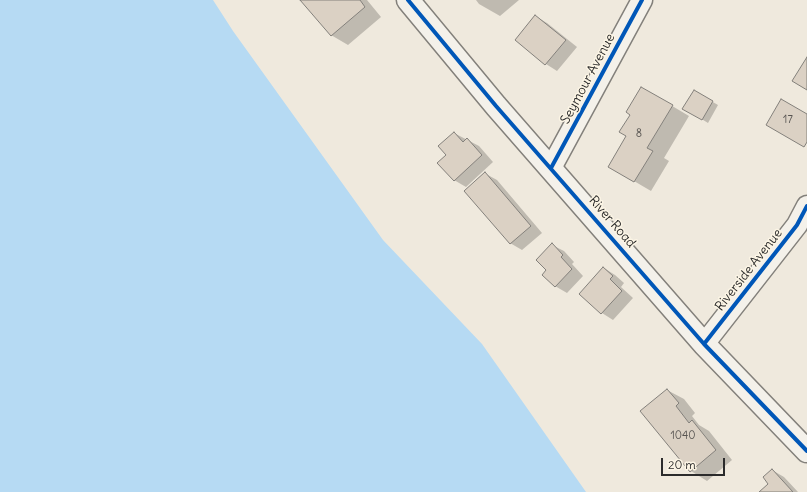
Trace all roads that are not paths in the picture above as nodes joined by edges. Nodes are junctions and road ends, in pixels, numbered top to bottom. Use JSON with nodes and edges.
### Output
{"nodes":[{"id":1,"x":408,"y":0,"type":"edge"},
{"id":2,"x":642,"y":0,"type":"edge"},
{"id":3,"x":551,"y":168,"type":"junction"},
{"id":4,"x":807,"y":206,"type":"edge"},
{"id":5,"x":704,"y":344,"type":"junction"},
{"id":6,"x":807,"y":452,"type":"edge"}],
"edges":[{"from":1,"to":3,"type":"street","name":"River Road"},
{"from":2,"to":3,"type":"street","name":"Seymour Avenue"},
{"from":3,"to":5,"type":"street","name":"River Road"},
{"from":4,"to":5,"type":"street","name":"Riverside Avenue"},
{"from":5,"to":6,"type":"street","name":"River Road"}]}
